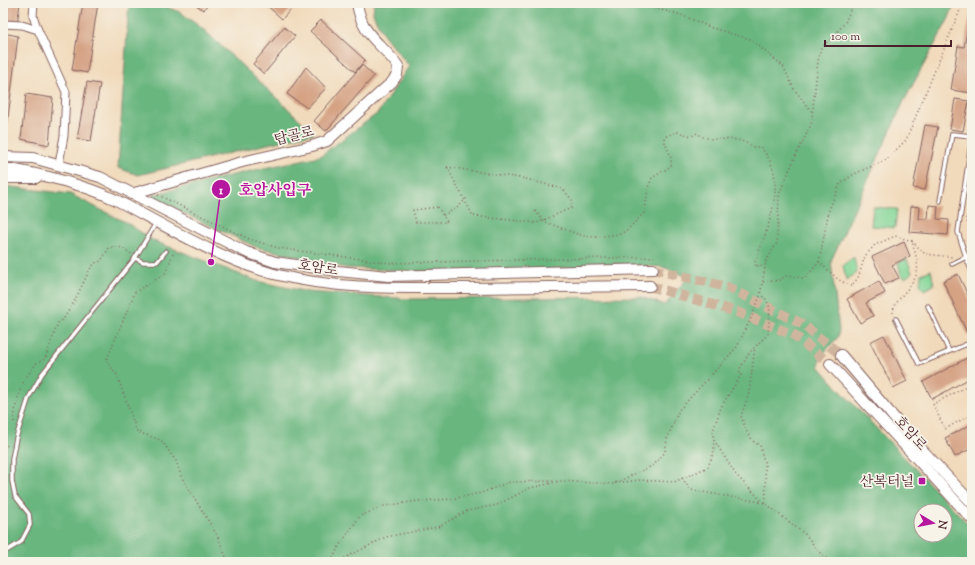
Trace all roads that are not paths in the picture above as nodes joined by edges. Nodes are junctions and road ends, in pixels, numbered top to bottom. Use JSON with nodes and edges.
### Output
{"nodes":[{"id":1,"x":34,"y":3,"type":"edge"},
{"id":2,"x":357,"y":3,"type":"edge"},
{"id":3,"x":3,"y":24,"type":"edge"},
{"id":4,"x":38,"y":30,"type":"junction"},
{"id":5,"x":972,"y":136,"type":"edge"},
{"id":6,"x":3,"y":152,"type":"edge"},
{"id":7,"x":3,"y":157,"type":"edge"},
{"id":8,"x":33,"y":158,"type":"junction"},
{"id":9,"x":242,"y":162,"type":"junction"},
{"id":10,"x":59,"y":164,"type":"junction"},
{"id":11,"x":3,"y":168,"type":"edge"},
{"id":12,"x":233,"y":170,"type":"dead end"},
{"id":13,"x":3,"y":178,"type":"edge"},
{"id":14,"x":54,"y":179,"type":"junction"},
{"id":15,"x":132,"y":194,"type":"junction"},
{"id":16,"x":115,"y":200,"type":"junction"},
{"id":17,"x":940,"y":200,"type":"dead end"},
{"id":18,"x":156,"y":223,"type":"junction"},
{"id":19,"x":166,"y":251,"type":"dead end"},
{"id":20,"x":972,"y":255,"type":"edge"},
{"id":21,"x":966,"y":257,"type":"junction"},
{"id":22,"x":135,"y":258,"type":"junction"},
{"id":23,"x":952,"y":264,"type":"dead end"},
{"id":24,"x":653,"y":268,"type":"tunnel mouth"},
{"id":25,"x":972,"y":272,"type":"edge"},
{"id":26,"x":650,"y":286,"type":"tunnel mouth"},
{"id":27,"x":928,"y":306,"type":"dead end"},
{"id":28,"x":896,"y":319,"type":"road end"},
{"id":29,"x":972,"y":342,"type":"edge"},
{"id":30,"x":949,"y":351,"type":"junction"},
{"id":31,"x":841,"y":355,"type":"tunnel mouth"},
{"id":32,"x":830,"y":364,"type":"tunnel mouth"},
{"id":33,"x":972,"y":503,"type":"edge"},
{"id":34,"x":972,"y":519,"type":"edge"},
{"id":35,"x":3,"y":553,"type":"edge"}],
"edges":[{"from":1,"to":4,"type":"street"},
{"from":2,"to":9,"type":"main road","name":"탑골로"},
{"from":3,"to":4,"type":"street"},
{"from":4,"to":10,"type":"street"},
{"from":5,"to":17,"type":"lane"},
{"from":5,"to":21,"type":"lane"},
{"from":6,"to":8,"type":"main road"},
{"from":7,"to":8,"type":"main road"},
{"from":8,"to":10,"type":"main road"},
{"from":9,"to":12,"type":"lane"},
{"from":9,"to":15,"type":"main road","name":"탑골로"},
{"from":10,"to":15,"type":"main road"},
{"from":11,"to":14,"type":"main road","name":"호암로"},
{"from":13,"to":14,"type":"main road"},
{"from":14,"to":16,"type":"main road","name":"호암로"},
{"from":15,"to":16,"type":"main road","name":"탑골로"},
{"from":15,"to":24,"type":"main road"},
{"from":16,"to":18,"type":"main road","name":"호암로"},
{"from":18,"to":22,"type":"lane"},
{"from":18,"to":26,"type":"main road","name":"호암로"},
{"from":19,"to":22,"type":"lane"},
{"from":20,"to":21,"type":"lane"},
{"from":21,"to":23,"type":"lane"},
{"from":21,"to":25,"type":"lane"},
{"from":22,"to":35,"type":"lane"},
{"from":27,"to":30,"type":"lane"},
{"from":28,"to":30,"type":"lane"},
{"from":29,"to":30,"type":"lane"},
{"from":31,"to":33,"type":"main road"},
{"from":32,"to":34,"type":"main road","name":"호암로"}]}
